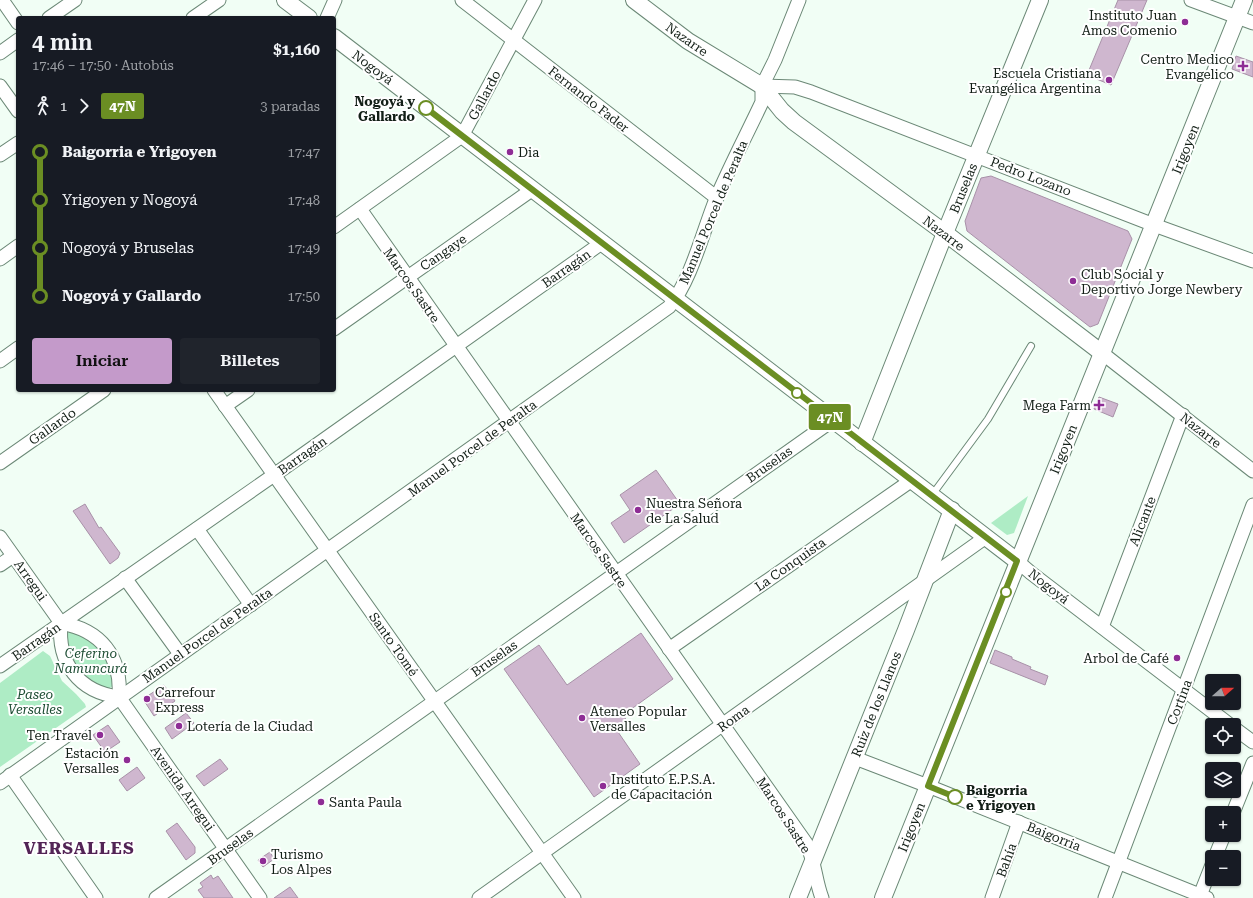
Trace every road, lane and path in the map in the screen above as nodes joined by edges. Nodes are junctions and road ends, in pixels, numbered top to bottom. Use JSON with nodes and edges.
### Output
{"nodes":[{"id":1,"x":2,"y":0,"type":"edge"},
{"id":2,"x":75,"y":0,"type":"edge"},
{"id":3,"x":219,"y":0,"type":"edge"},
{"id":4,"x":285,"y":0,"type":"edge"},
{"id":5,"x":334,"y":0,"type":"edge"},
{"id":6,"x":462,"y":0,"type":"edge"},
{"id":7,"x":535,"y":0,"type":"edge"},
{"id":8,"x":634,"y":0,"type":"edge"},
{"id":9,"x":799,"y":0,"type":"edge"},
{"id":10,"x":1040,"y":0,"type":"edge"},
{"id":11,"x":1191,"y":0,"type":"edge"},
{"id":12,"x":1244,"y":0,"type":"edge"},
{"id":13,"x":53,"y":16,"type":"edge"},
{"id":14,"x":196,"y":16,"type":"edge"},
{"id":15,"x":306,"y":16,"type":"edge"},
{"id":16,"x":328,"y":16,"type":"edge"},
{"id":17,"x":1237,"y":17,"type":"junction"},
{"id":18,"x":16,"y":20,"type":"edge"},
{"id":19,"x":1253,"y":23,"type":"edge"},
{"id":20,"x":336,"y":40,"type":"edge"},
{"id":21,"x":514,"y":40,"type":"junction"},
{"id":22,"x":16,"y":41,"type":"edge"},
{"id":23,"x":0,"y":53,"type":"edge"},
{"id":24,"x":0,"y":86,"type":"edge"},
{"id":25,"x":762,"y":86,"type":"junction"},
{"id":26,"x":16,"y":108,"type":"edge"},
{"id":27,"x":462,"y":136,"type":"junction"},
{"id":28,"x":16,"y":143,"type":"edge"},
{"id":29,"x":0,"y":155,"type":"edge"},
{"id":30,"x":977,"y":155,"type":"junction"},
{"id":31,"x":533,"y":189,"type":"junction"},
{"id":32,"x":717,"y":198,"type":"junction"},
{"id":33,"x":360,"y":209,"type":"junction"},
{"id":34,"x":1154,"y":225,"type":"junction"},
{"id":35,"x":336,"y":226,"type":"edge"},
{"id":36,"x":944,"y":233,"type":"junction"},
{"id":37,"x":602,"y":242,"type":"junction"},
{"id":38,"x":16,"y":247,"type":"edge"},
{"id":39,"x":0,"y":259,"type":"edge"},
{"id":40,"x":1253,"y":261,"type":"edge"},
{"id":41,"x":407,"y":278,"type":"junction"},
{"id":42,"x":675,"y":300,"type":"junction"},
{"id":43,"x":336,"y":328,"type":"edge"},
{"id":44,"x":456,"y":346,"type":"junction"},
{"id":45,"x":1031,"y":346,"type":"dead end"},
{"id":46,"x":16,"y":349,"type":"edge"},
{"id":47,"x":1102,"y":353,"type":"junction"},
{"id":48,"x":0,"y":361,"type":"edge"},
{"id":49,"x":101,"y":392,"type":"edge"},
{"id":50,"x":215,"y":392,"type":"edge"},
{"id":51,"x":245,"y":392,"type":"edge"},
{"id":52,"x":225,"y":406,"type":"junction"},
{"id":53,"x":1183,"y":415,"type":"junction"},
{"id":54,"x":833,"y":420,"type":"junction"},
{"id":55,"x":509,"y":421,"type":"junction"},
{"id":56,"x":862,"y":443,"type":"junction"},
{"id":57,"x":0,"y":463,"type":"edge"},
{"id":58,"x":1253,"y":471,"type":"edge"},
{"id":59,"x":274,"y":475,"type":"junction"},
{"id":60,"x":912,"y":480,"type":"junction"},
{"id":61,"x":932,"y":495,"type":"junction"},
{"id":62,"x":1253,"y":505,"type":"edge"},
{"id":63,"x":952,"y":510,"type":"junction"},
{"id":64,"x":197,"y":529,"type":"junction"},
{"id":65,"x":0,"y":537,"type":"edge"},
{"id":66,"x":986,"y":537,"type":"junction"},
{"id":67,"x":328,"y":550,"type":"junction"},
{"id":68,"x":13,"y":556,"type":"junction"},
{"id":69,"x":1017,"y":561,"type":"junction"},
{"id":70,"x":0,"y":565,"type":"edge"},
{"id":71,"x":615,"y":573,"type":"junction"},
{"id":72,"x":125,"y":578,"type":"junction"},
{"id":73,"x":926,"y":580,"type":"junction"},
{"id":74,"x":251,"y":605,"type":"junction"},
{"id":75,"x":62,"y":623,"type":"junction"},
{"id":76,"x":1102,"y":627,"type":"junction"},
{"id":77,"x":669,"y":649,"type":"junction"},
{"id":78,"x":180,"y":654,"type":"junction"},
{"id":79,"x":0,"y":666,"type":"edge"},
{"id":80,"x":1184,"y":689,"type":"junction"},
{"id":81,"x":119,"y":697,"type":"junction"},
{"id":82,"x":434,"y":701,"type":"junction"},
{"id":83,"x":1221,"y":718,"type":"edge"},
{"id":84,"x":723,"y":725,"type":"junction"},
{"id":85,"x":1241,"y":733,"type":"edge"},
{"id":86,"x":1253,"y":742,"type":"edge"},
{"id":87,"x":855,"y":758,"type":"junction"},
{"id":88,"x":1253,"y":763,"type":"edge"},
{"id":89,"x":5,"y":779,"type":"edge"},
{"id":90,"x":928,"y":786,"type":"junction"},
{"id":91,"x":1236,"y":806,"type":"edge"},
{"id":92,"x":1019,"y":822,"type":"junction"},
{"id":93,"x":226,"y":849,"type":"junction"},
{"id":94,"x":543,"y":853,"type":"junction"},
{"id":95,"x":813,"y":862,"type":"junction"},
{"id":96,"x":1118,"y":862,"type":"junction"},
{"id":97,"x":1205,"y":886,"type":"edge"},
{"id":98,"x":1202,"y":897,"type":"edge"},
{"id":99,"x":96,"y":898,"type":"edge"},
{"id":100,"x":156,"y":898,"type":"edge"},
{"id":101,"x":260,"y":898,"type":"edge"},
{"id":102,"x":479,"y":898,"type":"edge"},
{"id":103,"x":574,"y":898,"type":"edge"},
{"id":104,"x":798,"y":898,"type":"edge"},
{"id":105,"x":822,"y":898,"type":"edge"},
{"id":106,"x":882,"y":898,"type":"edge"},
{"id":107,"x":992,"y":898,"type":"edge"},
{"id":108,"x":1105,"y":898,"type":"edge"}],
"edges":[{"from":1,"to":18,"type":"street"},
{"from":2,"to":13,"type":"street"},
{"from":3,"to":14,"type":"street"},
{"from":4,"to":15,"type":"street"},
{"from":5,"to":16,"type":"street"},
{"from":6,"to":21,"type":"street","name":"Fernando Fader"},
{"from":7,"to":21,"type":"street","name":"Gallardo"},
{"from":8,"to":25,"type":"street","name":"Nazarre"},
{"from":9,"to":25,"type":"street","name":"Manuel Porcel de Peralta"},
{"from":10,"to":30,"type":"street","name":"Bruselas"},
{"from":11,"to":17,"type":"street"},
{"from":12,"to":17,"type":"street","name":"Irigoyen"},
{"from":17,"to":19,"type":"street"},
{"from":17,"to":34,"type":"street","name":"Irigoyen"},
{"from":20,"to":27,"type":"street","name":"Nogoyá"},
{"from":21,"to":27,"type":"street","name":"Gallardo"},
{"from":21,"to":32,"type":"street","name":"Fernando Fader"},
{"from":22,"to":23,"type":"street"},
{"from":24,"to":26,"type":"street"},
{"from":25,"to":30,"type":"street","name":"Pedro Lozano"},
{"from":25,"to":32,"type":"street","name":"Manuel Porcel de Peralta"},
{"from":25,"to":36,"type":"street","name":"Nazarre"},
{"from":27,"to":31,"type":"street","name":"Nogoyá"},
{"from":27,"to":33,"type":"street","name":"Gallardo"},
{"from":28,"to":29,"type":"street"},
{"from":30,"to":34,"type":"street","name":"Pedro Lozano"},
{"from":30,"to":36,"type":"street","name":"Bruselas"},
{"from":31,"to":37,"type":"street","name":"Nogoyá"},
{"from":31,"to":41,"type":"street","name":"Cangaye"},
{"from":32,"to":42,"type":"street","name":"Manuel Porcel de Peralta"},
{"from":33,"to":35,"type":"street","name":"Gallardo"},
{"from":33,"to":41,"type":"street","name":"Marcos Sastre"},
{"from":34,"to":40,"type":"street","name":"Pedro Lozano"},
{"from":34,"to":47,"type":"street","name":"Irigoyen"},
{"from":36,"to":47,"type":"street","name":"Nazarre"},
{"from":36,"to":56,"type":"street","name":"Bruselas"},
{"from":37,"to":42,"type":"street","name":"Nogoyá"},
{"from":37,"to":44,"type":"street","name":"Barragán"},
{"from":38,"to":39,"type":"street"},
{"from":41,"to":43,"type":"street","name":"Cangaye"},
{"from":41,"to":44,"type":"street","name":"Marcos Sastre"},
{"from":42,"to":54,"type":"street","name":"Nogoyá"},
{"from":42,"to":55,"type":"street","name":"Manuel Porcel de Peralta"},
{"from":44,"to":55,"type":"street","name":"Marcos Sastre"},
{"from":44,"to":59,"type":"street","name":"Barragán"},
{"from":45,"to":61,"type":"lane"},
{"from":46,"to":48,"type":"street"},
{"from":47,"to":53,"type":"street","name":"Nazarre"},
{"from":47,"to":69,"type":"street","name":"Irigoyen"},
{"from":49,"to":57,"type":"street","name":"Gallardo"},
{"from":50,"to":52,"type":"street","name":"Santo Tomé"},
{"from":51,"to":52,"type":"street"},
{"from":52,"to":59,"type":"street","name":"Santo Tomé"},
{"from":53,"to":58,"type":"street","name":"Nazarre"},
{"from":53,"to":76,"type":"street","name":"Alicante"},
{"from":54,"to":56,"type":"street","name":"Nogoyá"},
{"from":54,"to":71,"type":"street","name":"Bruselas"},
{"from":55,"to":67,"type":"street","name":"Manuel Porcel de Peralta"},
{"from":55,"to":71,"type":"street","name":"Marcos Sastre"},
{"from":56,"to":60,"type":"street","name":"Nogoyá"},
{"from":59,"to":64,"type":"street","name":"Barragán"},
{"from":59,"to":67,"type":"street","name":"Santo Tomé"},
{"from":60,"to":61,"type":"street","name":"Nogoyá"},
{"from":60,"to":77,"type":"street","name":"La Conquista"},
{"from":61,"to":63,"type":"street","name":"Nogoyá"},
{"from":62,"to":80,"type":"street","name":"Cortina"},
{"from":63,"to":66,"type":"street","name":"Nogoyá"},
{"from":63,"to":73,"type":"street","name":"Ruiz de los Llanos"},
{"from":64,"to":72,"type":"street","name":"Barragán"},
{"from":64,"to":74,"type":"street"},
{"from":65,"to":68,"type":"street","name":"Arregui"},
{"from":66,"to":69,"type":"street","name":"Nogoyá"},
{"from":66,"to":73,"type":"street","name":"Roma"},
{"from":67,"to":74,"type":"street","name":"Manuel Porcel de Peralta"},
{"from":67,"to":82,"type":"street","name":"Santo Tomé"},
{"from":68,"to":70,"type":"street"},
{"from":68,"to":75,"type":"street","name":"Arregui"},
{"from":69,"to":76,"type":"street","name":"Nogoyá"},
{"from":69,"to":90,"type":"street","name":"Irigoyen"},
{"from":71,"to":77,"type":"street","name":"Marcos Sastre"},
{"from":71,"to":82,"type":"street","name":"Bruselas"},
{"from":72,"to":75,"type":"street","name":"Barragán"},
{"from":72,"to":78,"type":"street"},
{"from":73,"to":84,"type":"street","name":"Roma"},
{"from":73,"to":87,"type":"street","name":"Ruiz de los Llanos"},
{"from":74,"to":78,"type":"street","name":"Manuel Porcel de Peralta"},
{"from":75,"to":79,"type":"street","name":"Barragán"},
{"from":75,"to":81,"type":"street"},
{"from":75,"to":81,"type":"street"},
{"from":76,"to":80,"type":"street","name":"Nogoyá"},
{"from":77,"to":84,"type":"street","name":"Marcos Sastre"},
{"from":78,"to":81,"type":"street","name":"Manuel Porcel de Peralta"},
{"from":80,"to":83,"type":"street","name":"Nogoyá"},
{"from":80,"to":96,"type":"street","name":"Cortina"},
{"from":81,"to":89,"type":"street","name":"Manuel Porcel de Peralta"},
{"from":81,"to":93,"type":"street","name":"Avenida Arregui"},
{"from":82,"to":93,"type":"street","name":"Bruselas"},
{"from":82,"to":94,"type":"street","name":"Santo Tomé"},
{"from":84,"to":94,"type":"street","name":"Roma"},
{"from":84,"to":95,"type":"street","name":"Marcos Sastre"},
{"from":85,"to":86,"type":"street"},
{"from":87,"to":90,"type":"street","name":"Baigorria"},
{"from":87,"to":95,"type":"street","name":"Ruiz de los Llanos"},
{"from":88,"to":91,"type":"street"},
{"from":89,"to":99,"type":"street"},
{"from":90,"to":92,"type":"street","name":"Baigorria"},
{"from":90,"to":106,"type":"street","name":"Irigoyen"},
{"from":92,"to":96,"type":"street","name":"Baigorria"},
{"from":92,"to":107,"type":"street","name":"Bahía"},
{"from":93,"to":100,"type":"street","name":"Bruselas"},
{"from":93,"to":101,"type":"street","name":"Avenida Arregui"},
{"from":94,"to":102,"type":"street","name":"Roma"},
{"from":94,"to":103,"type":"street","name":"Santo Tomé"},
{"from":95,"to":104,"type":"street","name":"Ruiz de los Llanos"},
{"from":95,"to":105,"type":"street","name":"Marcos Sastre"},
{"from":96,"to":98,"type":"street","name":"Baigorria"},
{"from":96,"to":108,"type":"street","name":"Cortina"},
{"from":97,"to":98,"type":"street"}]}
